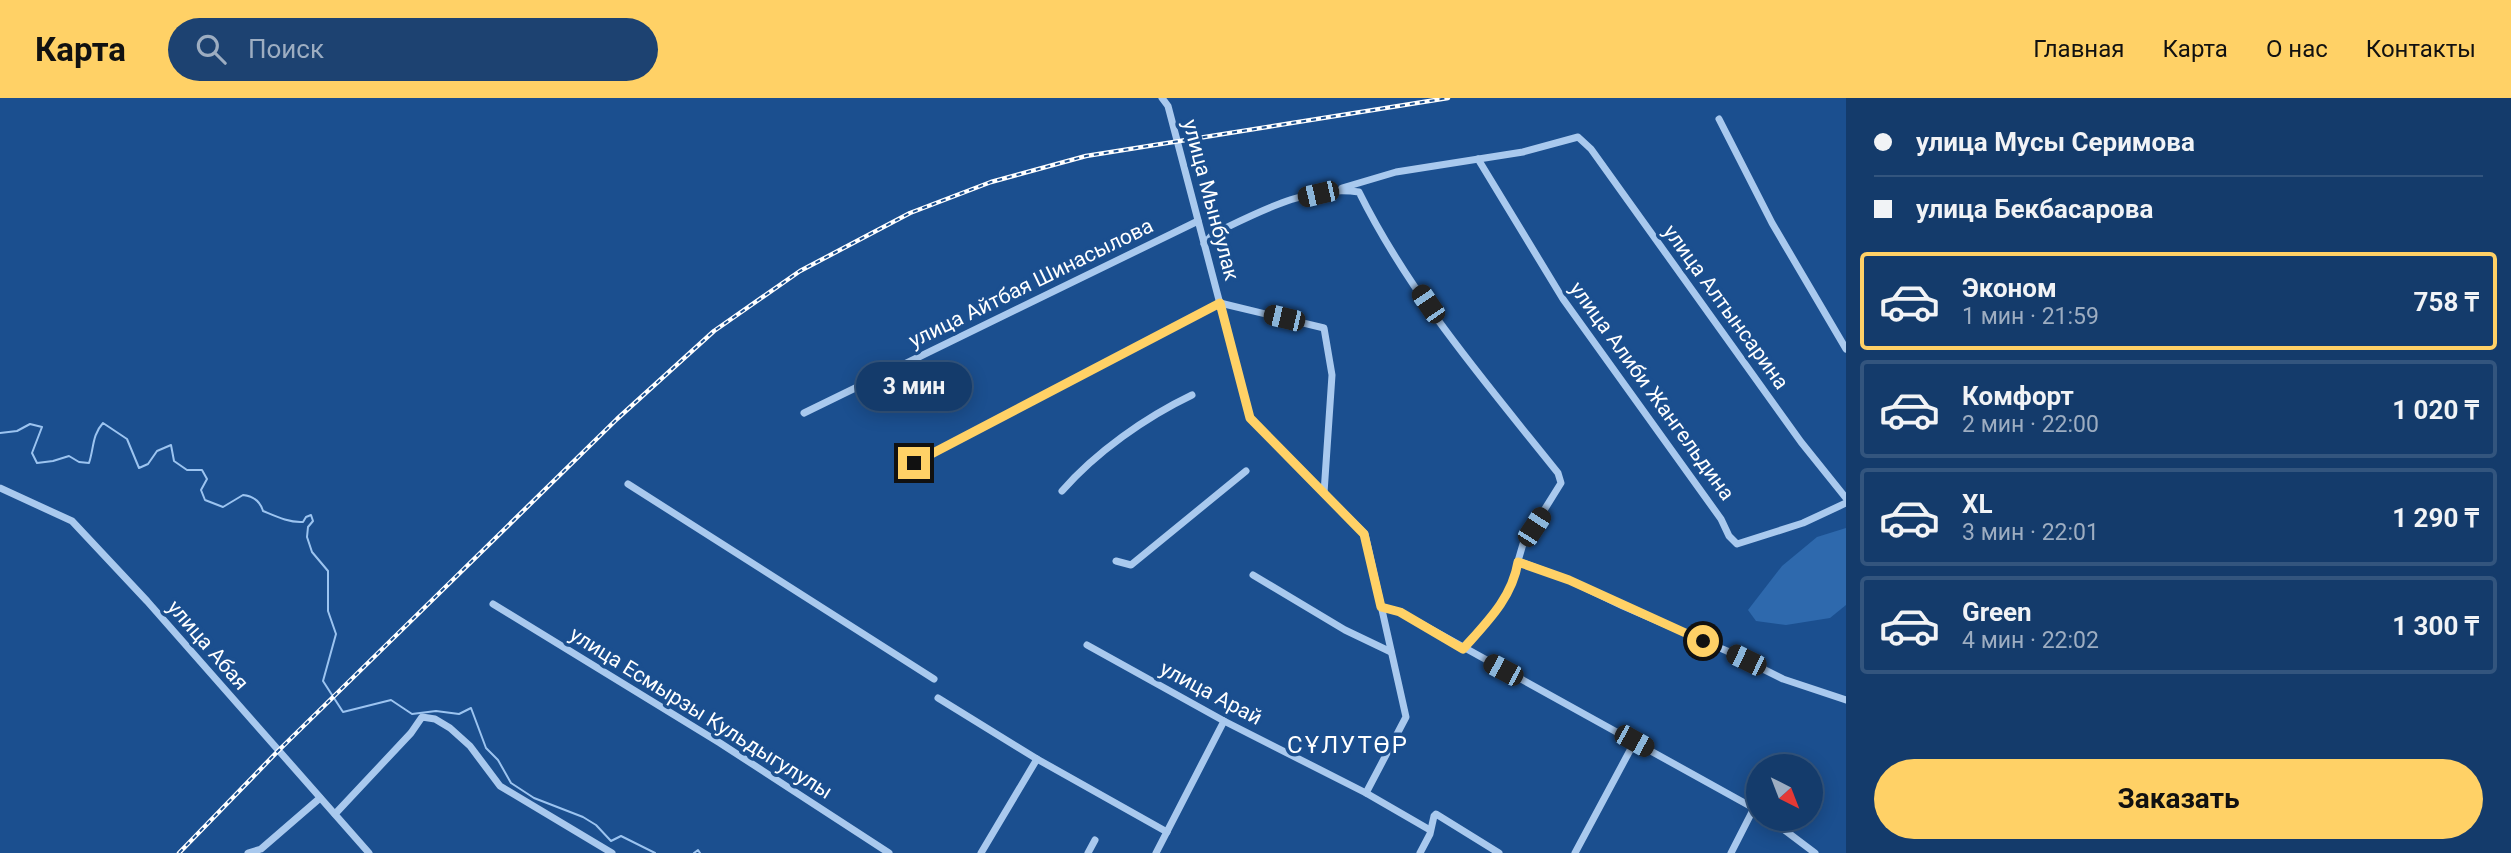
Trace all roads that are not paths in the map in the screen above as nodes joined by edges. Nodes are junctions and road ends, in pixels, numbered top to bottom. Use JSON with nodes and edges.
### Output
{"nodes":[{"id":1,"x":1162,"y":98,"type":"edge"},
{"id":2,"x":1719,"y":119,"type":"dead end"},
{"id":3,"x":1478,"y":159,"type":"junction"},
{"id":4,"x":1340,"y":189,"type":"junction"},
{"id":5,"x":1198,"y":220,"type":"junction"},
{"id":6,"x":1205,"y":244,"type":"junction"},
{"id":7,"x":1220,"y":303,"type":"junction"},
{"id":8,"x":1846,"y":349,"type":"edge"},
{"id":9,"x":1192,"y":395,"type":"dead end"},
{"id":10,"x":804,"y":414,"type":"dead end"},
{"id":11,"x":914,"y":463,"type":"dead end"},
{"id":12,"x":1246,"y":471,"type":"dead end"},
{"id":13,"x":628,"y":484,"type":"dead end"},
{"id":14,"x":0,"y":488,"type":"edge"},
{"id":15,"x":1062,"y":491,"type":"dead end"},
{"id":16,"x":1324,"y":493,"type":"junction"},
{"id":17,"x":1846,"y":501,"type":"edge"},
{"id":18,"x":1116,"y":561,"type":"dead end"},
{"id":19,"x":1518,"y":562,"type":"junction"},
{"id":20,"x":1253,"y":575,"type":"dead end"},
{"id":21,"x":493,"y":604,"type":"dead end"},
{"id":22,"x":1381,"y":607,"type":"junction"},
{"id":23,"x":1087,"y":645,"type":"dead end"},
{"id":24,"x":1463,"y":649,"type":"junction"},
{"id":25,"x":1391,"y":652,"type":"junction"},
{"id":26,"x":934,"y":680,"type":"dead end"},
{"id":27,"x":938,"y":698,"type":"dead end"},
{"id":28,"x":1846,"y":699,"type":"edge"},
{"id":29,"x":1224,"y":721,"type":"junction"},
{"id":30,"x":1634,"y":741,"type":"junction"},
{"id":31,"x":1037,"y":759,"type":"junction"},
{"id":32,"x":1366,"y":793,"type":"junction"},
{"id":33,"x":320,"y":798,"type":"junction"},
{"id":34,"x":1746,"y":803,"type":"edge"},
{"id":35,"x":335,"y":814,"type":"junction"},
{"id":36,"x":1746,"y":828,"type":"edge"},
{"id":37,"x":1430,"y":830,"type":"junction"},
{"id":38,"x":1786,"y":831,"type":"edge"},
{"id":39,"x":1167,"y":832,"type":"junction"},
{"id":40,"x":1095,"y":840,"type":"dead end"},
{"id":41,"x":248,"y":853,"type":"edge"},
{"id":42,"x":369,"y":853,"type":"edge"},
{"id":43,"x":612,"y":853,"type":"edge"},
{"id":44,"x":889,"y":853,"type":"edge"},
{"id":45,"x":981,"y":853,"type":"edge"},
{"id":46,"x":1088,"y":853,"type":"edge"},
{"id":47,"x":1156,"y":853,"type":"edge"},
{"id":48,"x":1420,"y":853,"type":"edge"},
{"id":49,"x":1499,"y":853,"type":"edge"},
{"id":50,"x":1575,"y":853,"type":"edge"},
{"id":51,"x":1731,"y":853,"type":"edge"},
{"id":52,"x":1815,"y":853,"type":"edge"}],
"edges":[{"from":1,"to":5,"type":"street","name":"улица Мынбулак"},
{"from":2,"to":8,"type":"street"},
{"from":3,"to":4,"type":"street"},
{"from":3,"to":17,"type":"street","name":"улица Алтынсарина"},
{"from":3,"to":17,"type":"street","name":"улица Алиби Жангельдина"},
{"from":4,"to":6,"type":"street"},
{"from":4,"to":19,"type":"street"},
{"from":5,"to":6,"type":"street","name":"улица Мынбулак"},
{"from":5,"to":10,"type":"street","name":"улица Айтбая Шинасылова"},
{"from":6,"to":7,"type":"street","name":"улица Мынбулак"},
{"from":7,"to":11,"type":"street"},
{"from":7,"to":16,"type":"street","name":"улица Мынбулак"},
{"from":7,"to":16,"type":"street"},
{"from":9,"to":15,"type":"street"},
{"from":12,"to":18,"type":"street"},
{"from":13,"to":26,"type":"street"},
{"from":14,"to":33,"type":"street","name":"улица Абая"},
{"from":16,"to":22,"type":"street","name":"улица Мынбулак"},
{"from":19,"to":24,"type":"street"},
{"from":19,"to":28,"type":"street"},
{"from":20,"to":25,"type":"street"},
{"from":21,"to":44,"type":"street","name":"улица Есмырзы Кульдыгулулы"},
{"from":22,"to":24,"type":"street"},
{"from":22,"to":25,"type":"street","name":"улица Мынбулак"},
{"from":23,"to":29,"type":"street","name":"улица Арай"},
{"from":24,"to":30,"type":"street"},
{"from":25,"to":32,"type":"street","name":"улица Мынбулак"},
{"from":27,"to":31,"type":"street"},
{"from":29,"to":32,"type":"street","name":"улица Арай"},
{"from":29,"to":39,"type":"street"},
{"from":30,"to":34,"type":"street"},
{"from":30,"to":50,"type":"street"},
{"from":31,"to":39,"type":"street"},
{"from":31,"to":45,"type":"street"},
{"from":32,"to":37,"type":"street","name":"улица Арай"},
{"from":33,"to":35,"type":"street","name":"улица Абая"},
{"from":33,"to":41,"type":"street"},
{"from":35,"to":42,"type":"street","name":"улица Абая"},
{"from":35,"to":43,"type":"street"},
{"from":36,"to":51,"type":"street"},
{"from":37,"to":48,"type":"street"},
{"from":37,"to":49,"type":"street"},
{"from":38,"to":52,"type":"street"},
{"from":39,"to":47,"type":"street"},
{"from":40,"to":46,"type":"street"}]}
